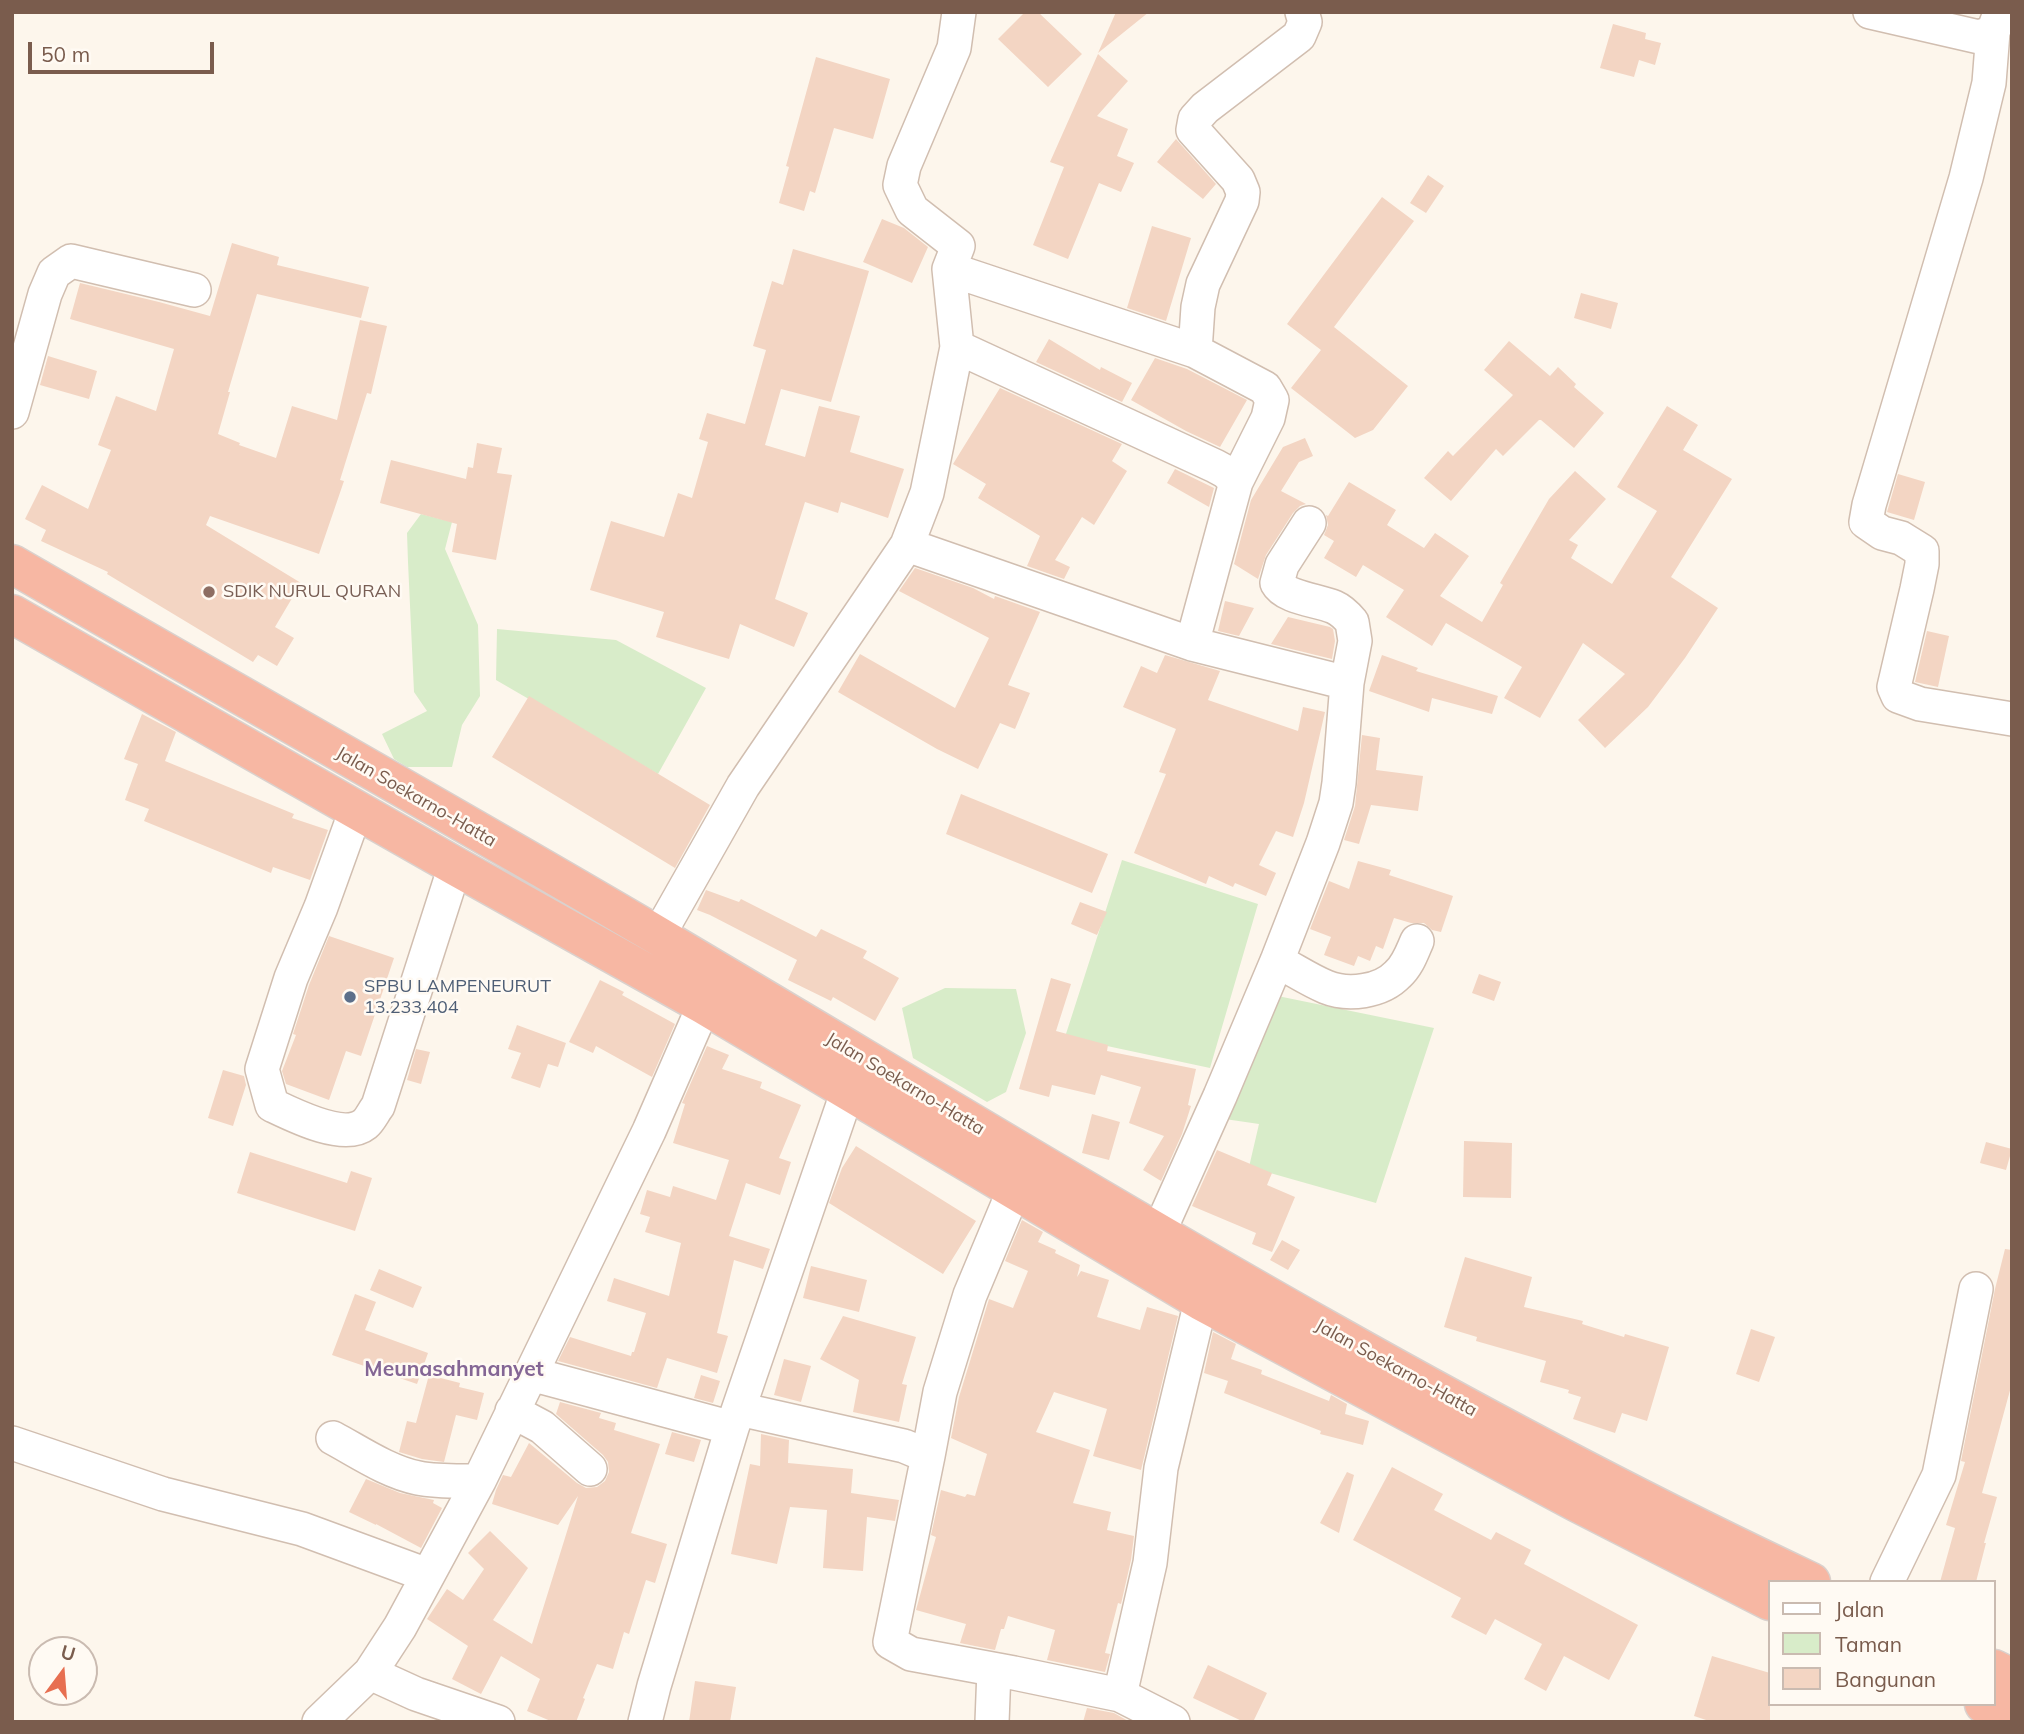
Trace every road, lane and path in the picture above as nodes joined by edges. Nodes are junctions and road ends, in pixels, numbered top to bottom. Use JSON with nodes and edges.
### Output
{"nodes":[{"id":1,"x":959,"y":12,"type":"edge"},
{"id":2,"x":1302,"y":12,"type":"edge"},
{"id":3,"x":1870,"y":12,"type":"edge"},
{"id":4,"x":1997,"y":22,"type":"edge"},
{"id":5,"x":948,"y":269,"type":"junction"},
{"id":6,"x":194,"y":290,"type":"dead end"},
{"id":7,"x":957,"y":347,"type":"junction"},
{"id":8,"x":1195,"y":351,"type":"junction"},
{"id":9,"x":12,"y":412,"type":"edge"},
{"id":10,"x":1236,"y":482,"type":"junction"},
{"id":11,"x":1309,"y":523,"type":"dead end"},
{"id":12,"x":907,"y":545,"type":"junction"},
{"id":13,"x":12,"y":564,"type":"edge"},
{"id":14,"x":79,"y":603,"type":"junction"},
{"id":15,"x":12,"y":614,"type":"edge"},
{"id":16,"x":57,"y":640,"type":"junction"},
{"id":17,"x":1192,"y":644,"type":"junction"},
{"id":18,"x":1347,"y":683,"type":"junction"},
{"id":19,"x":2012,"y":719,"type":"edge"},
{"id":20,"x":356,"y":810,"type":"junction"},
{"id":21,"x":455,"y":866,"type":"junction"},
{"id":22,"x":658,"y":936,"type":"junction"},
{"id":23,"x":1417,"y":941,"type":"dead end"},
{"id":24,"x":1277,"y":961,"type":"junction"},
{"id":25,"x":704,"y":1005,"type":"junction"},
{"id":26,"x":818,"y":1053,"type":"junction"},
{"id":27,"x":848,"y":1090,"type":"junction"},
{"id":28,"x":1014,"y":1190,"type":"junction"},
{"id":29,"x":1158,"y":1234,"type":"junction"},
{"id":30,"x":1976,"y":1289,"type":"dead end"},
{"id":31,"x":1201,"y":1301,"type":"junction"},
{"id":32,"x":531,"y":1374,"type":"junction"},
{"id":33,"x":512,"y":1411,"type":"junction"},
{"id":34,"x":726,"y":1421,"type":"junction"},
{"id":35,"x":332,"y":1438,"type":"dead end"},
{"id":36,"x":12,"y":1444,"type":"edge"},
{"id":37,"x":928,"y":1456,"type":"junction"},
{"id":38,"x":590,"y":1469,"type":"dead end"},
{"id":39,"x":479,"y":1481,"type":"junction"},
{"id":40,"x":427,"y":1575,"type":"junction"},
{"id":41,"x":1807,"y":1580,"type":"edge"},
{"id":42,"x":1887,"y":1580,"type":"edge"},
{"id":43,"x":1769,"y":1600,"type":"edge"},
{"id":44,"x":994,"y":1670,"type":"junction"},
{"id":45,"x":1996,"y":1670,"type":"edge"},
{"id":46,"x":370,"y":1672,"type":"junction"},
{"id":47,"x":2012,"y":1678,"type":"edge"},
{"id":48,"x":1119,"y":1695,"type":"junction"},
{"id":49,"x":1988,"y":1706,"type":"edge"},
{"id":50,"x":2012,"y":1718,"type":"edge"},
{"id":51,"x":320,"y":1722,"type":"edge"},
{"id":52,"x":498,"y":1722,"type":"edge"},
{"id":53,"x":645,"y":1722,"type":"edge"},
{"id":54,"x":992,"y":1722,"type":"edge"},
{"id":55,"x":1173,"y":1722,"type":"edge"}],
"edges":[{"from":1,"to":5,"type":"street"},
{"from":2,"to":8,"type":"street"},
{"from":3,"to":4,"type":"street"},
{"from":4,"to":19,"type":"street"},
{"from":5,"to":7,"type":"street"},
{"from":5,"to":8,"type":"street"},
{"from":6,"to":9,"type":"street"},
{"from":7,"to":10,"type":"street"},
{"from":7,"to":12,"type":"street"},
{"from":8,"to":10,"type":"street"},
{"from":10,"to":17,"type":"street"},
{"from":11,"to":18,"type":"street"},
{"from":12,"to":17,"type":"street"},
{"from":12,"to":22,"type":"street"},
{"from":13,"to":14,"type":"highway","name":"Jalan Soekarno-Hatta"},
{"from":14,"to":16,"type":"highway"},
{"from":14,"to":22,"type":"highway","name":"Jalan Soekarno-Hatta"},
{"from":15,"to":16,"type":"highway","name":"Jalan Soekarno-Hatta"},
{"from":16,"to":20,"type":"highway","name":"Jalan Soekarno-Hatta"},
{"from":17,"to":18,"type":"street"},
{"from":18,"to":24,"type":"street"},
{"from":20,"to":21,"type":"highway","name":"Jalan Soekarno-Hatta"},
{"from":20,"to":21,"type":"street"},
{"from":21,"to":25,"type":"highway","name":"Jalan Soekarno-Hatta"},
{"from":22,"to":26,"type":"highway","name":"Jalan Soekarno-Hatta"},
{"from":23,"to":24,"type":"street"},
{"from":24,"to":29,"type":"street"},
{"from":25,"to":26,"type":"highway","name":"Jalan Soekarno-Hatta"},
{"from":25,"to":32,"type":"street"},
{"from":26,"to":27,"type":"highway","name":"Jalan Soekarno-Hatta"},
{"from":26,"to":29,"type":"highway","name":"Jalan Soekarno-Hatta"},
{"from":27,"to":28,"type":"highway","name":"Jalan Soekarno-Hatta"},
{"from":27,"to":34,"type":"street"},
{"from":28,"to":31,"type":"highway","name":"Jalan Soekarno-Hatta"},
{"from":28,"to":37,"type":"street"},
{"from":29,"to":41,"type":"highway","name":"Jalan Soekarno-Hatta"},
{"from":30,"to":42,"type":"street"},
{"from":31,"to":43,"type":"highway","name":"Jalan Soekarno-Hatta"},
{"from":31,"to":48,"type":"street"},
{"from":32,"to":33,"type":"street"},
{"from":32,"to":34,"type":"street"},
{"from":33,"to":38,"type":"street"},
{"from":33,"to":39,"type":"street"},
{"from":34,"to":37,"type":"street"},
{"from":34,"to":53,"type":"street"},
{"from":35,"to":39,"type":"street"},
{"from":36,"to":40,"type":"street"},
{"from":37,"to":44,"type":"street"},
{"from":39,"to":40,"type":"street"},
{"from":40,"to":46,"type":"street"},
{"from":44,"to":48,"type":"street"},
{"from":44,"to":54,"type":"street"},
{"from":45,"to":47,"type":"highway"},
{"from":46,"to":51,"type":"street"},
{"from":46,"to":52,"type":"street"},
{"from":48,"to":55,"type":"street"},
{"from":49,"to":50,"type":"highway"}]}
